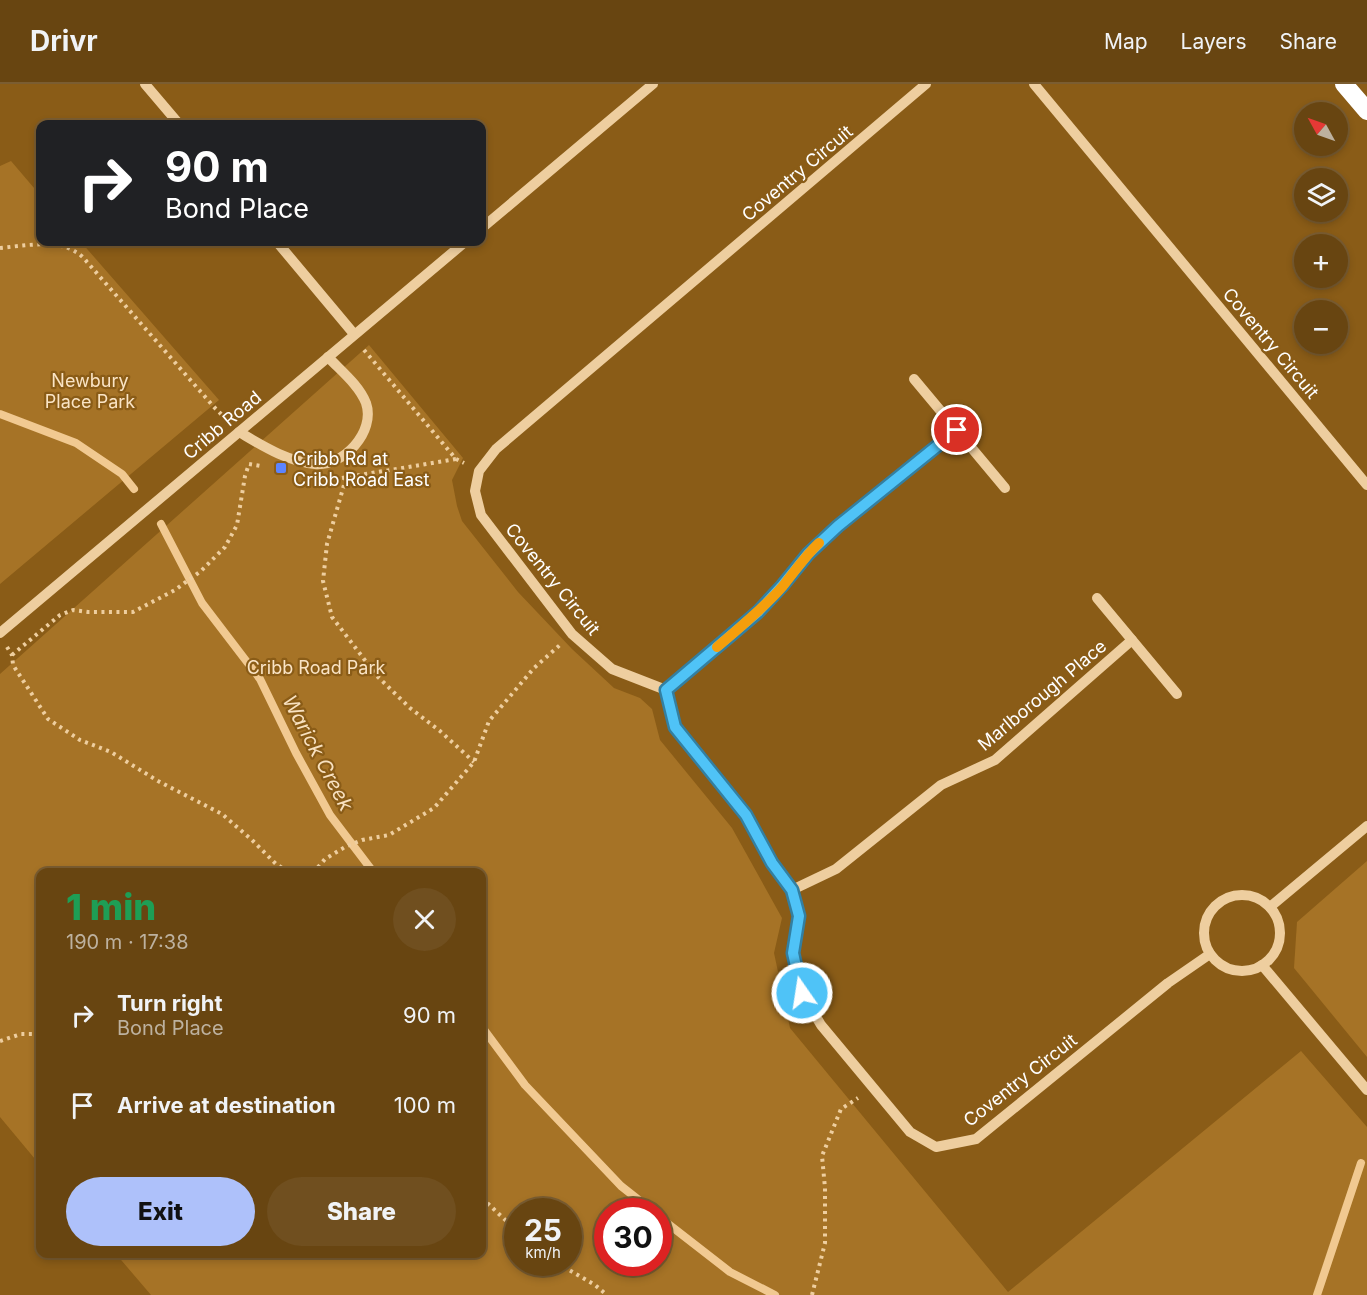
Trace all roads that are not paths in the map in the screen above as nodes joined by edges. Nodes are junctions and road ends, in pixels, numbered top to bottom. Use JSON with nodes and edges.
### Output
{"nodes":[{"id":1,"x":144,"y":84,"type":"edge"},
{"id":2,"x":653,"y":84,"type":"edge"},
{"id":3,"x":926,"y":84,"type":"edge"},
{"id":4,"x":1034,"y":84,"type":"edge"},
{"id":5,"x":1344,"y":84,"type":"edge"},
{"id":6,"x":1367,"y":111,"type":"edge"},
{"id":7,"x":175,"y":120,"type":"edge"},
{"id":8,"x":486,"y":225,"type":"edge"},
{"id":9,"x":280,"y":246,"type":"edge"},
{"id":10,"x":460,"y":246,"type":"edge"},
{"id":11,"x":354,"y":334,"type":"junction"},
{"id":12,"x":328,"y":357,"type":"junction"},
{"id":13,"x":914,"y":379,"type":"dead end"},
{"id":14,"x":957,"y":430,"type":"junction"},
{"id":15,"x":239,"y":432,"type":"junction"},
{"id":16,"x":1367,"y":485,"type":"edge"},
{"id":17,"x":1005,"y":488,"type":"dead end"},
{"id":18,"x":1097,"y":598,"type":"dead end"},
{"id":19,"x":0,"y":633,"type":"edge"},
{"id":20,"x":1132,"y":640,"type":"junction"},
{"id":21,"x":666,"y":690,"type":"junction"},
{"id":22,"x":1177,"y":694,"type":"dead end"},
{"id":23,"x":1367,"y":826,"type":"edge"},
{"id":24,"x":792,"y":890,"type":"junction"},
{"id":25,"x":1270,"y":907,"type":"junction"},
{"id":26,"x":1210,"y":954,"type":"junction"},
{"id":27,"x":1262,"y":965,"type":"junction"},
{"id":28,"x":1367,"y":1090,"type":"edge"}],
"edges":[{"from":1,"to":7,"type":"street"},
{"from":2,"to":8,"type":"street"},
{"from":3,"to":21,"type":"street","name":"Coventry Circuit"},
{"from":4,"to":16,"type":"street","name":"Coventry Circuit"},
{"from":5,"to":6,"type":"highway"},
{"from":9,"to":11,"type":"street"},
{"from":10,"to":11,"type":"street","name":"Cribb Road"},
{"from":11,"to":12,"type":"street","name":"Cribb Road"},
{"from":12,"to":15,"type":"street","name":"Cribb Road"},
{"from":12,"to":15,"type":"street"},
{"from":13,"to":14,"type":"street"},
{"from":14,"to":17,"type":"street"},
{"from":14,"to":21,"type":"street"},
{"from":15,"to":19,"type":"street","name":"Cribb Road"},
{"from":18,"to":20,"type":"street","name":"Marlborough Place"},
{"from":20,"to":22,"type":"street","name":"Marlborough Place"},
{"from":20,"to":24,"type":"street","name":"Marlborough Place"},
{"from":21,"to":24,"type":"street","name":"Coventry Circuit"},
{"from":23,"to":25,"type":"street"},
{"from":24,"to":26,"type":"street","name":"Coventry Circuit"},
{"from":25,"to":26,"type":"street"},
{"from":25,"to":27,"type":"street"},
{"from":26,"to":27,"type":"street"},
{"from":27,"to":28,"type":"street"}]}
